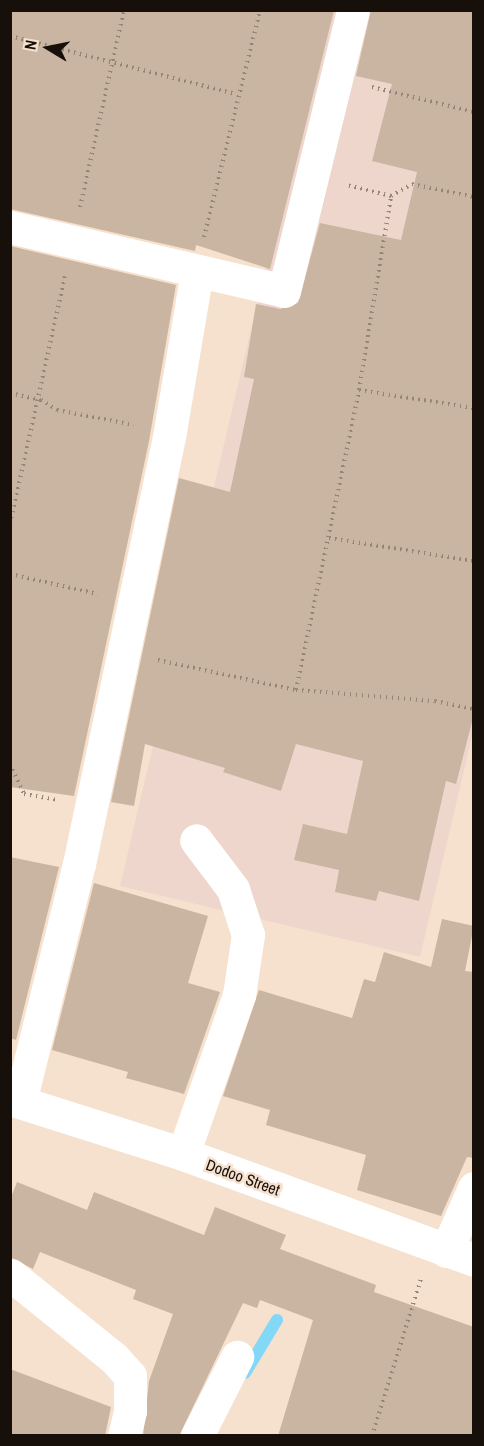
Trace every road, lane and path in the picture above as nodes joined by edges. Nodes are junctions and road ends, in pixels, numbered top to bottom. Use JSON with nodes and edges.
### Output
{"nodes":[{"id":1,"x":260,"y":10,"type":"edge"},
{"id":2,"x":352,"y":10,"type":"edge"},
{"id":3,"x":10,"y":36,"type":"edge"},
{"id":4,"x":336,"y":79,"type":"junction"},
{"id":5,"x":236,"y":94,"type":"junction"},
{"id":6,"x":474,"y":112,"type":"edge"},
{"id":7,"x":314,"y":176,"type":"junction"},
{"id":8,"x":391,"y":196,"type":"junction"},
{"id":9,"x":474,"y":197,"type":"edge"},
{"id":10,"x":10,"y":227,"type":"edge"},
{"id":11,"x":197,"y":272,"type":"junction"},
{"id":12,"x":359,"y":390,"type":"junction"},
{"id":13,"x":10,"y":393,"type":"edge"},
{"id":14,"x":474,"y":408,"type":"edge"},
{"id":15,"x":170,"y":431,"type":"junction"},
{"id":16,"x":329,"y":537,"type":"junction"},
{"id":17,"x":474,"y":561,"type":"edge"},
{"id":18,"x":10,"y":574,"type":"edge"},
{"id":19,"x":131,"y":602,"type":"junction"},
{"id":20,"x":121,"y":653,"type":"junction"},
{"id":21,"x":296,"y":690,"type":"junction"},
{"id":22,"x":474,"y":709,"type":"edge"},
{"id":23,"x":10,"y":764,"type":"edge"},
{"id":24,"x":90,"y":806,"type":"junction"},
{"id":25,"x":196,"y":840,"type":"dead end"},
{"id":26,"x":15,"y":1100,"type":"edge"},
{"id":27,"x":183,"y":1154,"type":"junction"},
{"id":28,"x":474,"y":1188,"type":"edge"},
{"id":29,"x":450,"y":1253,"type":"edge"},
{"id":30,"x":11,"y":1275,"type":"edge"},
{"id":31,"x":237,"y":1357,"type":"dead end"},
{"id":32,"x":124,"y":1436,"type":"edge"},
{"id":33,"x":197,"y":1436,"type":"edge"},
{"id":34,"x":372,"y":1436,"type":"edge"}],
"edges":[{"from":1,"to":5,"type":"path"},
{"from":2,"to":4,"type":"street"},
{"from":3,"to":5,"type":"path"},
{"from":4,"to":6,"type":"path"},
{"from":4,"to":7,"type":"street"},
{"from":5,"to":11,"type":"path"},
{"from":7,"to":8,"type":"path"},
{"from":7,"to":11,"type":"street"},
{"from":8,"to":9,"type":"path"},
{"from":8,"to":12,"type":"path"},
{"from":10,"to":11,"type":"street"},
{"from":11,"to":15,"type":"street"},
{"from":12,"to":14,"type":"path"},
{"from":12,"to":16,"type":"path"},
{"from":13,"to":15,"type":"path"},
{"from":15,"to":19,"type":"street"},
{"from":16,"to":17,"type":"path"},
{"from":16,"to":21,"type":"path"},
{"from":18,"to":19,"type":"path"},
{"from":19,"to":20,"type":"street"},
{"from":20,"to":21,"type":"path"},
{"from":20,"to":24,"type":"street"},
{"from":21,"to":22,"type":"path"},
{"from":23,"to":24,"type":"path"},
{"from":24,"to":26,"type":"street"},
{"from":25,"to":27,"type":"street"},
{"from":26,"to":27,"type":"street","name":"Dodoo Street"},
{"from":27,"to":29,"type":"street","name":"Dodoo Street"},
{"from":28,"to":29,"type":"street"},
{"from":29,"to":34,"type":"path"},
{"from":30,"to":32,"type":"street"},
{"from":31,"to":33,"type":"street"}]}
